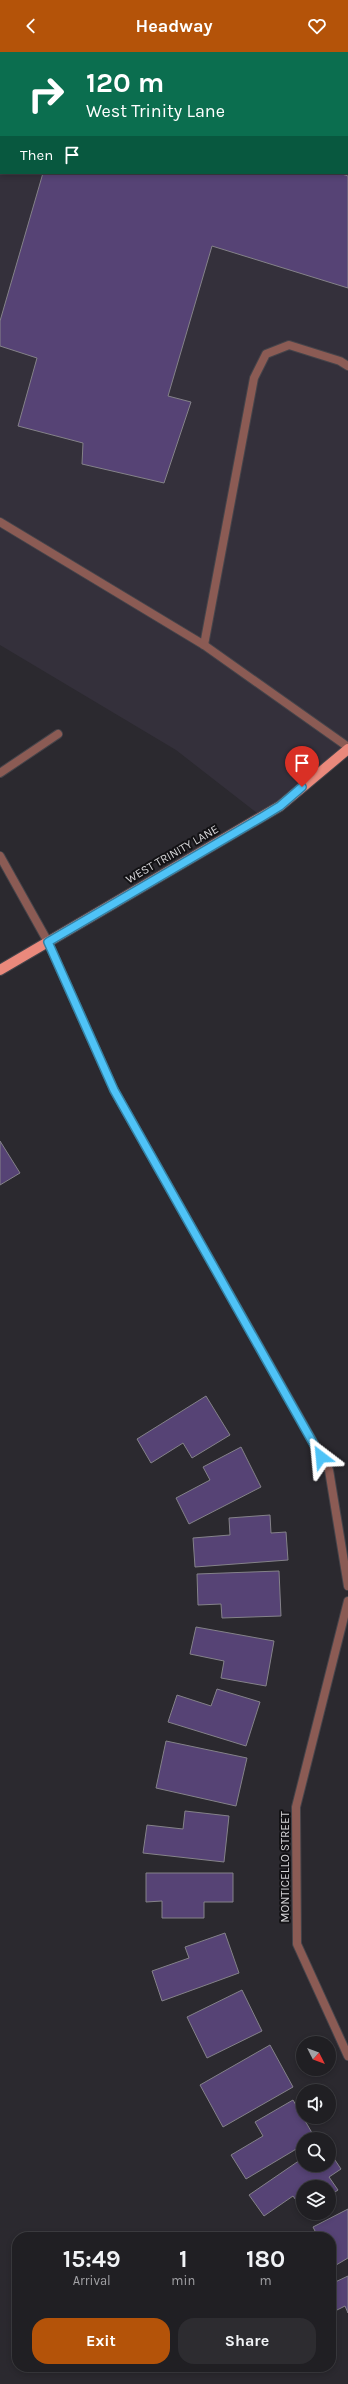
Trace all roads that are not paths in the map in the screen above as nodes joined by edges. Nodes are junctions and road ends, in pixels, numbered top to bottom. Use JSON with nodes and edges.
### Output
{"nodes":[{"id":1,"x":348,"y":366,"type":"edge"},
{"id":2,"x":0,"y":522,"type":"edge"},
{"id":3,"x":204,"y":645,"type":"junction"},
{"id":4,"x":58,"y":734,"type":"dead end"},
{"id":5,"x":348,"y":748,"type":"edge"},
{"id":6,"x":0,"y":773,"type":"edge"},
{"id":7,"x":0,"y":856,"type":"edge"},
{"id":8,"x":48,"y":942,"type":"junction"},
{"id":9,"x":0,"y":970,"type":"edge"},
{"id":10,"x":348,"y":1586,"type":"edge"},
{"id":11,"x":348,"y":1601,"type":"edge"},
{"id":12,"x":348,"y":2056,"type":"edge"}],
"edges":[{"from":1,"to":3,"type":"street"},
{"from":2,"to":3,"type":"street"},
{"from":3,"to":5,"type":"street"},
{"from":4,"to":6,"type":"street"},
{"from":5,"to":8,"type":"main road","name":"WEST TRINITY LANE"},
{"from":7,"to":8,"type":"street"},
{"from":8,"to":9,"type":"main road","name":"WEST TRINITY LANE"},
{"from":8,"to":10,"type":"street"},
{"from":11,"to":12,"type":"street","name":"MONTICELLO STREET"}]}
